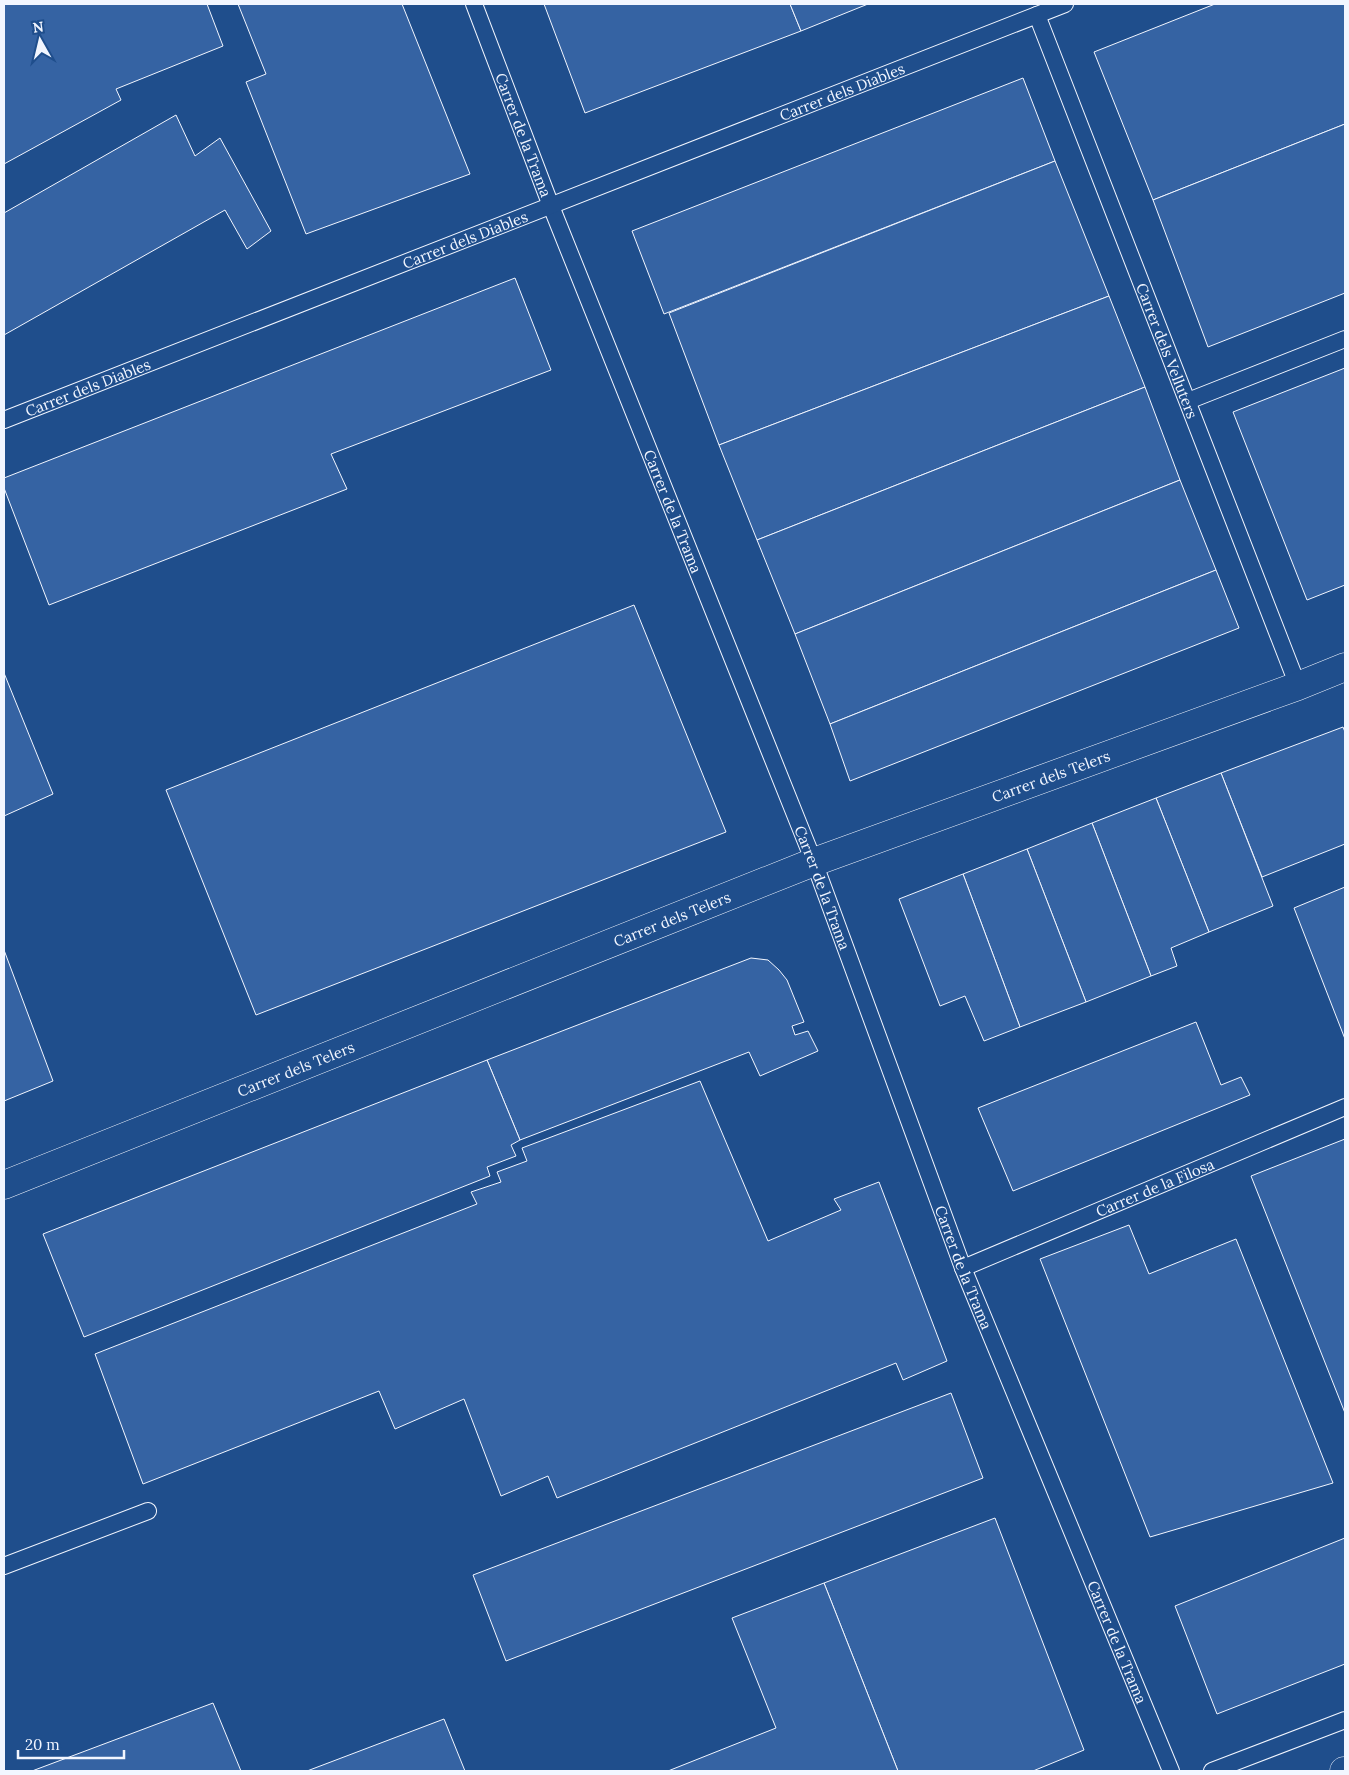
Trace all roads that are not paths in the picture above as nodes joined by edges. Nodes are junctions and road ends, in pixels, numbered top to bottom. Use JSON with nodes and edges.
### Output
{"nodes":[{"id":1,"x":474,"y":4,"type":"edge"},
{"id":2,"x":1064,"y":4,"type":"edge"},
{"id":3,"x":1037,"y":15,"type":"junction"},
{"id":4,"x":551,"y":206,"type":"junction"},
{"id":5,"x":1345,"y":339,"type":"edge"},
{"id":6,"x":1188,"y":402,"type":"junction"},
{"id":7,"x":4,"y":420,"type":"edge"},
{"id":8,"x":1345,"y":667,"type":"edge"},
{"id":9,"x":1298,"y":686,"type":"junction"},
{"id":10,"x":814,"y":862,"type":"junction"},
{"id":11,"x":1345,"y":1106,"type":"edge"},
{"id":12,"x":4,"y":1185,"type":"edge"},
{"id":13,"x":963,"y":1268,"type":"junction"},
{"id":14,"x":148,"y":1511,"type":"dead end"},
{"id":15,"x":4,"y":1566,"type":"edge"},
{"id":16,"x":1345,"y":1720,"type":"edge"},
{"id":17,"x":1171,"y":1771,"type":"edge"},
{"id":18,"x":1212,"y":1771,"type":"edge"}],
"edges":[{"from":1,"to":4,"type":"lane","name":"Carrer de la Trama"},
{"from":2,"to":3,"type":"lane","name":"Carrer dels Diables"},
{"from":3,"to":4,"type":"lane","name":"Carrer dels Diables"},
{"from":3,"to":6,"type":"lane","name":"Carrer dels Velluters"},
{"from":4,"to":7,"type":"lane","name":"Carrer dels Diables"},
{"from":4,"to":10,"type":"lane","name":"Carrer de la Trama"},
{"from":5,"to":6,"type":"lane"},
{"from":6,"to":9,"type":"lane","name":"Carrer dels Velluters"},
{"from":8,"to":9,"type":"street","name":"Carrer dels Telers"},
{"from":9,"to":10,"type":"street","name":"Carrer dels Telers"},
{"from":10,"to":12,"type":"street","name":"Carrer dels Telers"},
{"from":10,"to":13,"type":"lane","name":"Carrer de la Trama"},
{"from":11,"to":13,"type":"lane","name":"Carrer de la Filosa"},
{"from":13,"to":17,"type":"lane","name":"Carrer de la Trama"},
{"from":14,"to":15,"type":"lane"},
{"from":16,"to":18,"type":"lane"}]}
